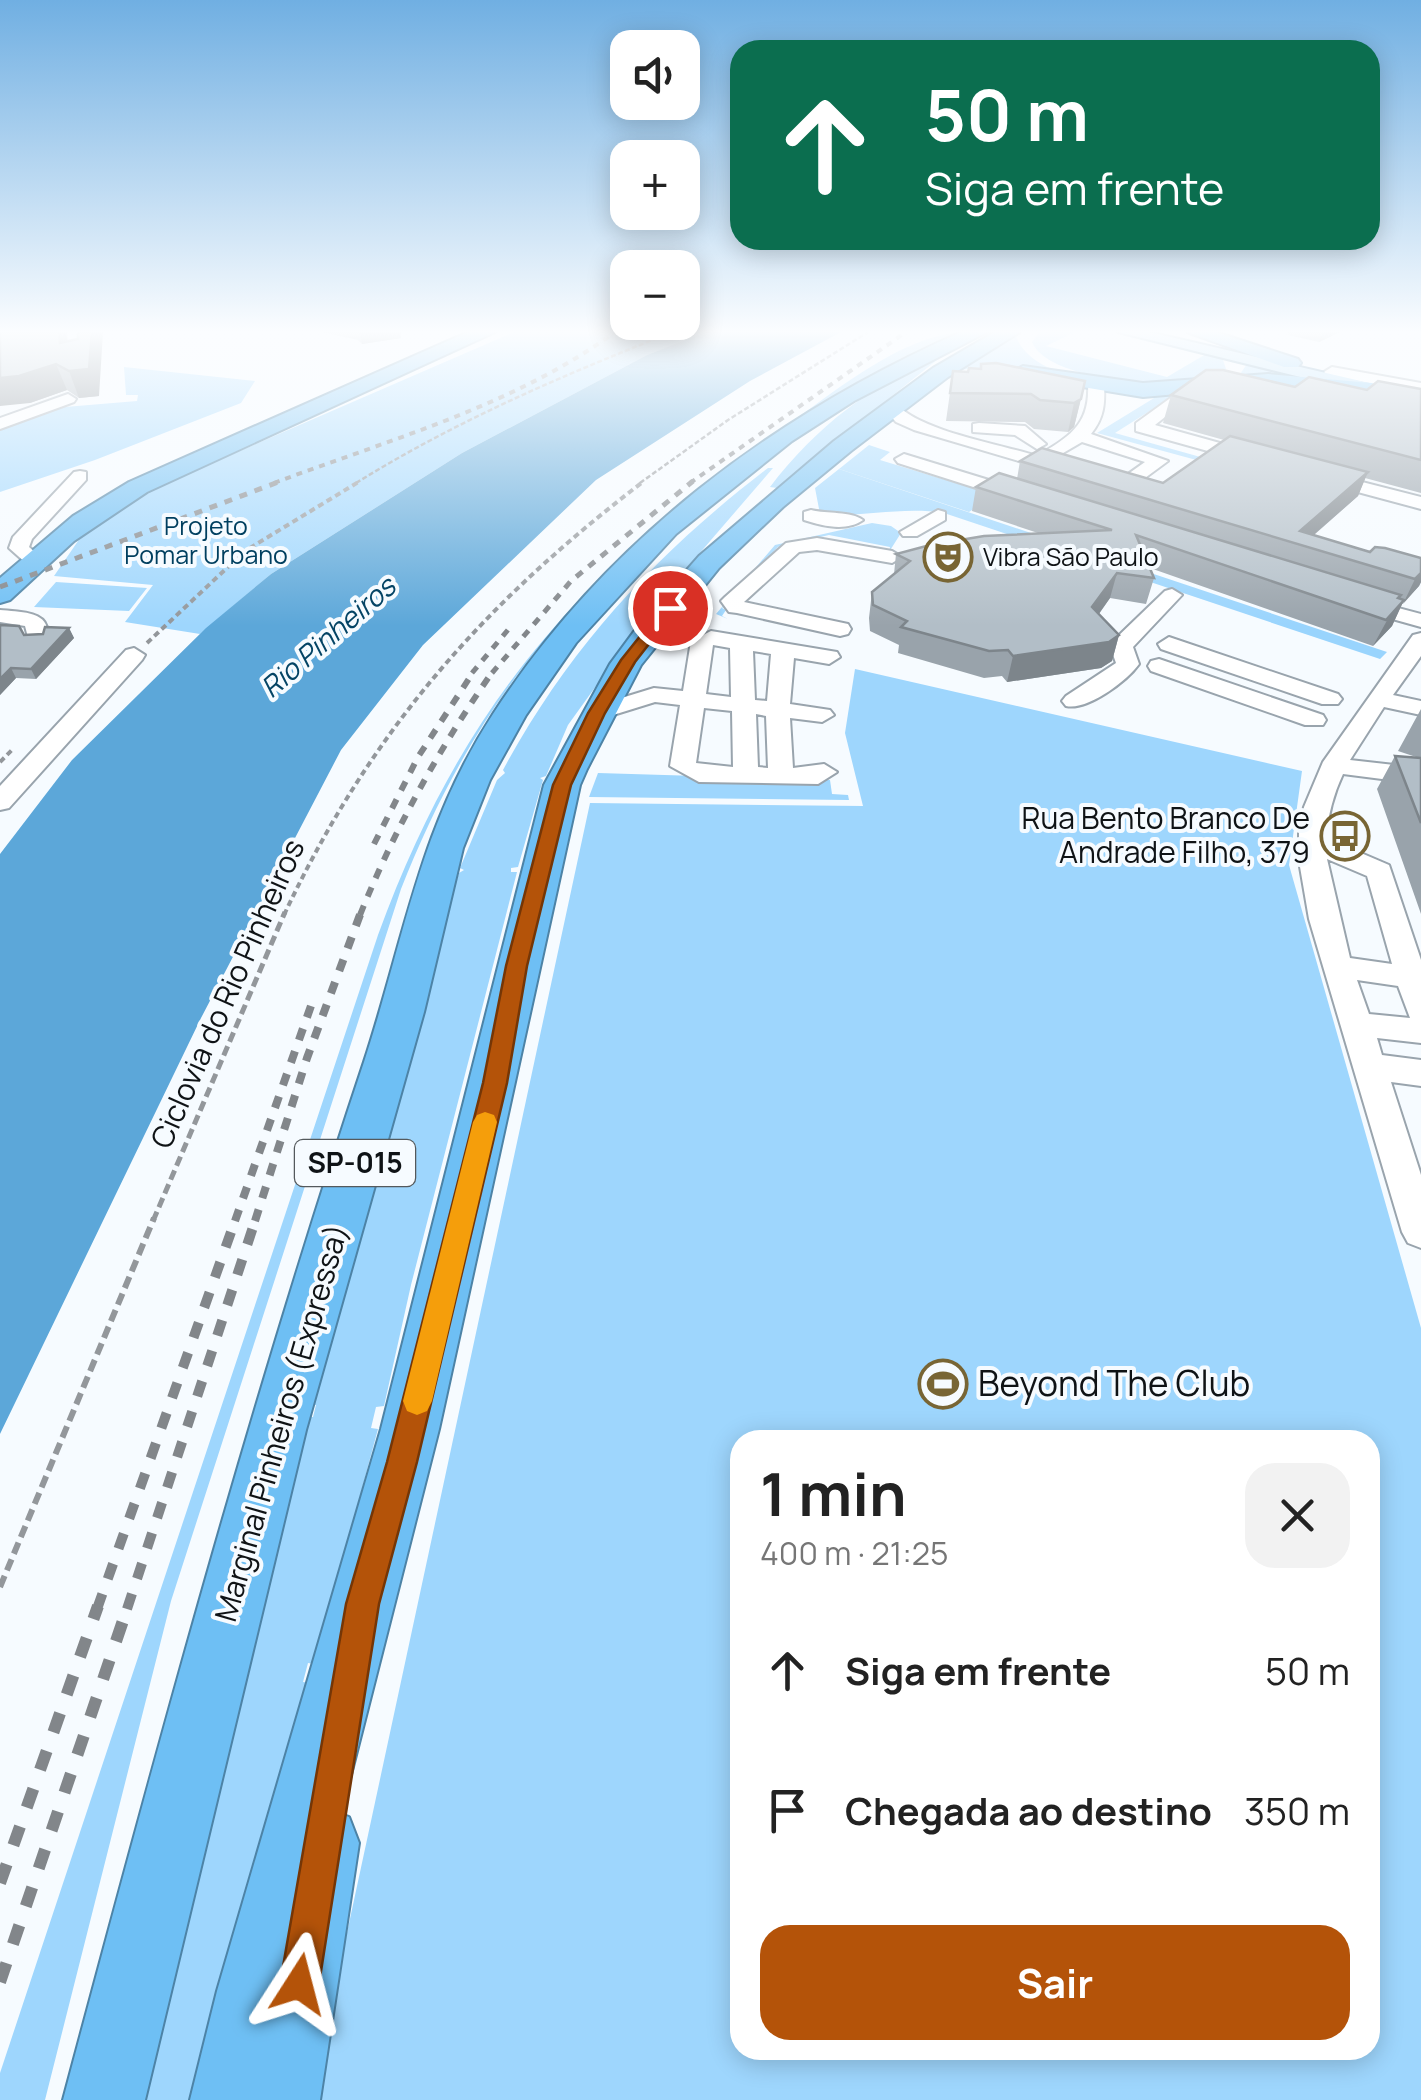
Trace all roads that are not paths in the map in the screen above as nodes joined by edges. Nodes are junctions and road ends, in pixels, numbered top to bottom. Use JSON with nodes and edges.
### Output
{"nodes":[{"id":1,"x":265,"y":430,"type":"edge"},
{"id":2,"x":855,"y":430,"type":"edge"},
{"id":3,"x":874,"y":430,"type":"edge"},
{"id":4,"x":964,"y":430,"type":"edge"},
{"id":5,"x":984,"y":430,"type":"edge"},
{"id":6,"x":1087,"y":430,"type":"edge"},
{"id":7,"x":1153,"y":430,"type":"edge"},
{"id":8,"x":1083,"y":437,"type":"junction"},
{"id":9,"x":1038,"y":453,"type":"junction"},
{"id":10,"x":904,"y":459,"type":"dead end"},
{"id":11,"x":1276,"y":464,"type":"edge"},
{"id":12,"x":1295,"y":470,"type":"edge"},
{"id":13,"x":80,"y":476,"type":"dead end"},
{"id":14,"x":1034,"y":500,"type":"edge"},
{"id":15,"x":1415,"y":502,"type":"edge"},
{"id":16,"x":811,"y":516,"type":"dead end"},
{"id":17,"x":938,"y":516,"type":"dead end"},
{"id":18,"x":853,"y":520,"type":"dead end"},
{"id":19,"x":1385,"y":521,"type":"dead end"},
{"id":20,"x":910,"y":532,"type":"dead end"},
{"id":21,"x":892,"y":557,"type":"dead end"},
{"id":22,"x":34,"y":560,"type":"junction"},
{"id":23,"x":0,"y":594,"type":"edge"},
{"id":24,"x":1172,"y":595,"type":"dead end"},
{"id":25,"x":1331,"y":595,"type":"edge"},
{"id":26,"x":0,"y":616,"type":"edge"},
{"id":27,"x":1421,"y":621,"type":"edge"},
{"id":28,"x":840,"y":630,"type":"dead end"},
{"id":29,"x":38,"y":636,"type":"edge"},
{"id":30,"x":1421,"y":640,"type":"edge"},
{"id":31,"x":741,"y":642,"type":"junction"},
{"id":32,"x":783,"y":649,"type":"junction"},
{"id":33,"x":134,"y":655,"type":"road end"},
{"id":34,"x":828,"y":656,"type":"dead end"},
{"id":35,"x":628,"y":660,"type":"junction"},
{"id":36,"x":1158,"y":665,"type":"junction"},
{"id":37,"x":654,"y":695,"type":"junction"},
{"id":38,"x":1330,"y":699,"type":"dead end"},
{"id":39,"x":1380,"y":699,"type":"junction"},
{"id":40,"x":692,"y":701,"type":"junction"},
{"id":41,"x":1074,"y":701,"type":"dead end"},
{"id":42,"x":1211,"y":706,"type":"dead end"},
{"id":43,"x":744,"y":708,"type":"junction"},
{"id":44,"x":1421,"y":708,"type":"edge"},
{"id":45,"x":778,"y":710,"type":"junction"},
{"id":46,"x":596,"y":713,"type":"junction"},
{"id":47,"x":822,"y":715,"type":"dead end"},
{"id":48,"x":1314,"y":720,"type":"dead end"},
{"id":49,"x":1335,"y":766,"type":"junction"},
{"id":50,"x":824,"y":772,"type":"dead end"},
{"id":51,"x":746,"y":775,"type":"junction"},
{"id":52,"x":781,"y":776,"type":"junction"},
{"id":53,"x":1421,"y":776,"type":"edge"},
{"id":54,"x":0,"y":802,"type":"edge"},
{"id":55,"x":1313,"y":843,"type":"junction"},
{"id":56,"x":1338,"y":967,"type":"junction"},
{"id":57,"x":1411,"y":977,"type":"junction"},
{"id":58,"x":1421,"y":1010,"type":"edge"},
{"id":59,"x":1356,"y":1024,"type":"junction"},
{"id":60,"x":1421,"y":1031,"type":"edge"},
{"id":61,"x":1369,"y":1066,"type":"junction"},
{"id":62,"x":1421,"y":1073,"type":"edge"},
{"id":63,"x":1421,"y":1232,"type":"edge"},
{"id":64,"x":362,"y":1604,"type":"junction"},
{"id":65,"x":104,"y":2100,"type":"edge"},
{"id":66,"x":231,"y":2100,"type":"edge"},
{"id":67,"x":279,"y":2100,"type":"edge"}],
"edges":[{"from":1,"to":22,"type":"highway"},
{"from":2,"to":65,"type":"highway","name":"Marginal Pinheiros (Expressa)","number":"SP-015"},
{"from":3,"to":35,"type":"highway"},
{"from":4,"to":9,"type":"street"},
{"from":5,"to":9,"type":"street"},
{"from":6,"to":8,"type":"street"},
{"from":7,"to":11,"type":"street"},
{"from":8,"to":9,"type":"street"},
{"from":8,"to":9,"type":"street"},
{"from":10,"to":14,"type":"street"},
{"from":12,"to":15,"type":"street"},
{"from":13,"to":22,"type":"street"},
{"from":15,"to":19,"type":"street"},
{"from":16,"to":18,"type":"street"},
{"from":17,"to":20,"type":"street"},
{"from":21,"to":28,"type":"street"},
{"from":22,"to":23,"type":"highway"},
{"from":24,"to":41,"type":"street"},
{"from":25,"to":27,"type":"street"},
{"from":26,"to":29,"type":"street"},
{"from":30,"to":39,"type":"street"},
{"from":31,"to":32,"type":"street"},
{"from":31,"to":40,"type":"street"},
{"from":31,"to":43,"type":"street"},
{"from":32,"to":34,"type":"street"},
{"from":32,"to":45,"type":"street"},
{"from":33,"to":54,"type":"street"},
{"from":35,"to":37,"type":"street"},
{"from":35,"to":46,"type":"highway"},
{"from":36,"to":38,"type":"street"},
{"from":36,"to":42,"type":"street"},
{"from":36,"to":48,"type":"street"},
{"from":37,"to":40,"type":"street"},
{"from":37,"to":46,"type":"street"},
{"from":39,"to":44,"type":"street"},
{"from":39,"to":49,"type":"street"},
{"from":40,"to":43,"type":"street"},
{"from":40,"to":51,"type":"street"},
{"from":43,"to":45,"type":"street"},
{"from":43,"to":51,"type":"street"},
{"from":45,"to":47,"type":"street"},
{"from":45,"to":52,"type":"street"},
{"from":46,"to":64,"type":"highway"},
{"from":49,"to":53,"type":"street"},
{"from":49,"to":55,"type":"street"},
{"from":50,"to":52,"type":"street"},
{"from":51,"to":52,"type":"street"},
{"from":55,"to":56,"type":"street"},
{"from":55,"to":57,"type":"street"},
{"from":56,"to":57,"type":"street"},
{"from":56,"to":59,"type":"street"},
{"from":57,"to":58,"type":"street"},
{"from":59,"to":60,"type":"street"},
{"from":59,"to":61,"type":"street"},
{"from":61,"to":62,"type":"street"},
{"from":61,"to":63,"type":"street"},
{"from":64,"to":66,"type":"highway"},
{"from":64,"to":67,"type":"highway"}]}
